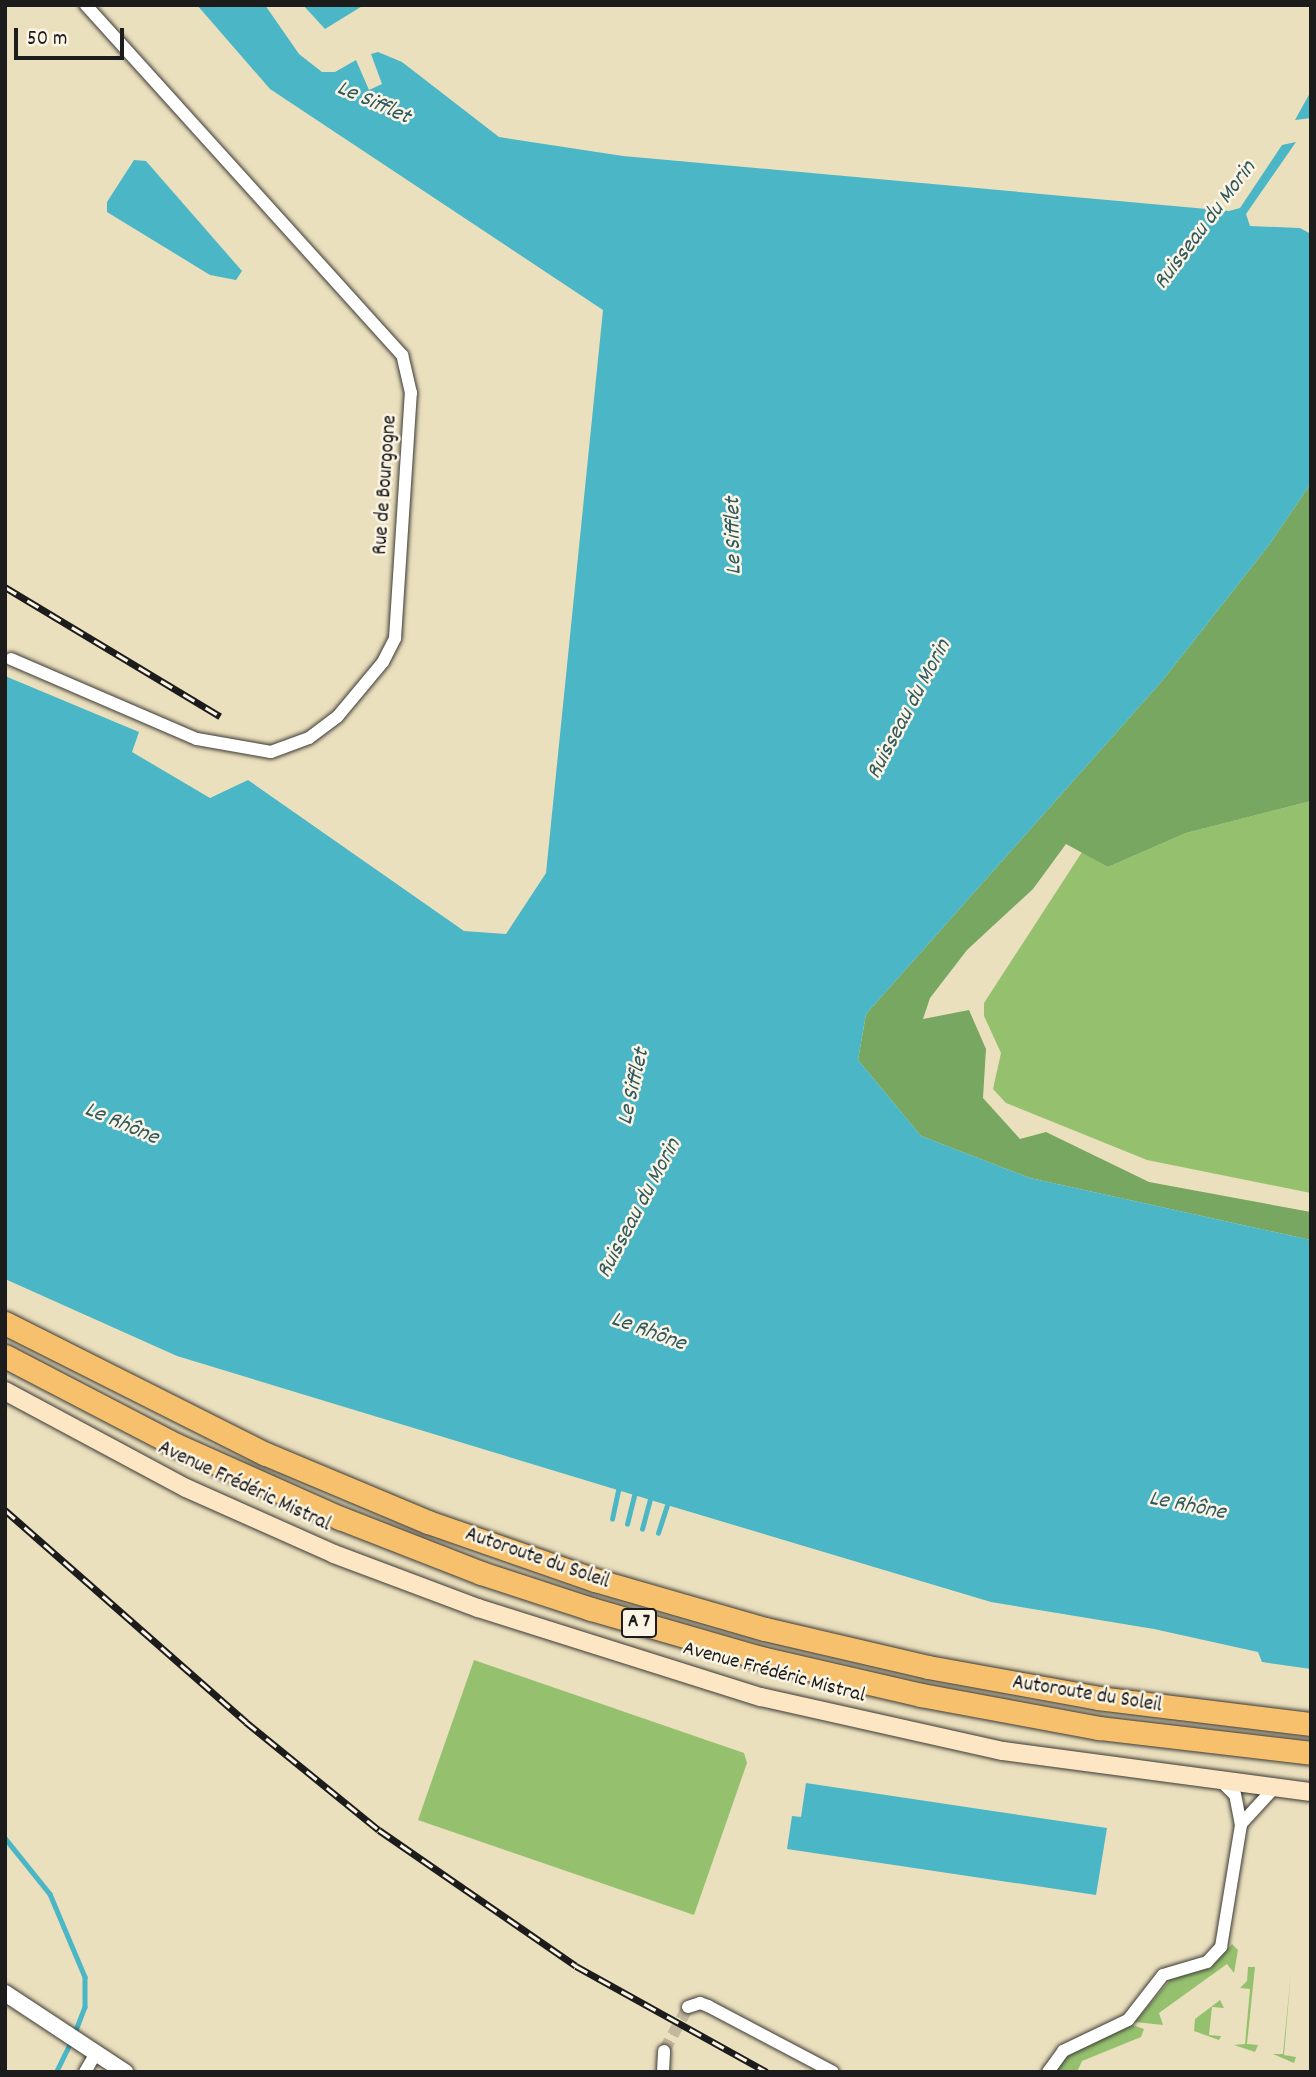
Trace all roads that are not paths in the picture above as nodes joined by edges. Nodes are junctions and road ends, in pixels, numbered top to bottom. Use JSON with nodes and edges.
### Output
{"nodes":[{"id":1,"x":86,"y":5,"type":"edge"},
{"id":2,"x":11,"y":659,"type":"dead end"},
{"id":3,"x":5,"y":1323,"type":"edge"},
{"id":4,"x":5,"y":1356,"type":"edge"},
{"id":5,"x":5,"y":1391,"type":"edge"},
{"id":6,"x":5,"y":1403,"type":"edge"},
{"id":7,"x":59,"y":1422,"type":"junction"},
{"id":8,"x":1311,"y":1724,"type":"edge"},
{"id":9,"x":1311,"y":1754,"type":"edge"},
{"id":10,"x":1220,"y":1780,"type":"junction"},
{"id":11,"x":1275,"y":1787,"type":"junction"},
{"id":12,"x":1311,"y":1791,"type":"edge"},
{"id":13,"x":1241,"y":1825,"type":"junction"},
{"id":14,"x":5,"y":1993,"type":"edge"},
{"id":15,"x":688,"y":2007,"type":"dead end"},
{"id":16,"x":664,"y":2051,"type":"tunnel mouth"},
{"id":17,"x":96,"y":2053,"type":"junction"},
{"id":18,"x":85,"y":2072,"type":"edge"},
{"id":19,"x":125,"y":2072,"type":"edge"},
{"id":20,"x":663,"y":2072,"type":"edge"},
{"id":21,"x":833,"y":2072,"type":"edge"},
{"id":22,"x":1048,"y":2072,"type":"edge"}],
"edges":[{"from":1,"to":2,"type":"street","name":"Rue de Bourgogne"},
{"from":3,"to":8,"type":"highway","name":"Autoroute du Soleil","number":"A 7"},
{"from":4,"to":9,"type":"highway","name":"Autoroute du Soleil","number":"A 7"},
{"from":5,"to":7,"type":"main road"},
{"from":6,"to":7,"type":"main road"},
{"from":7,"to":10,"type":"main road","name":"Avenue Frédéric Mistral"},
{"from":10,"to":11,"type":"main road","name":"Avenue Frédéric Mistral"},
{"from":10,"to":13,"type":"street"},
{"from":11,"to":12,"type":"main road","name":"Avenue Frédéric Mistral"},
{"from":11,"to":13,"type":"street"},
{"from":13,"to":22,"type":"street"},
{"from":14,"to":17,"type":"street"},
{"from":15,"to":21,"type":"street"},
{"from":16,"to":20,"type":"street"},
{"from":17,"to":18,"type":"street"},
{"from":17,"to":19,"type":"street"}]}
